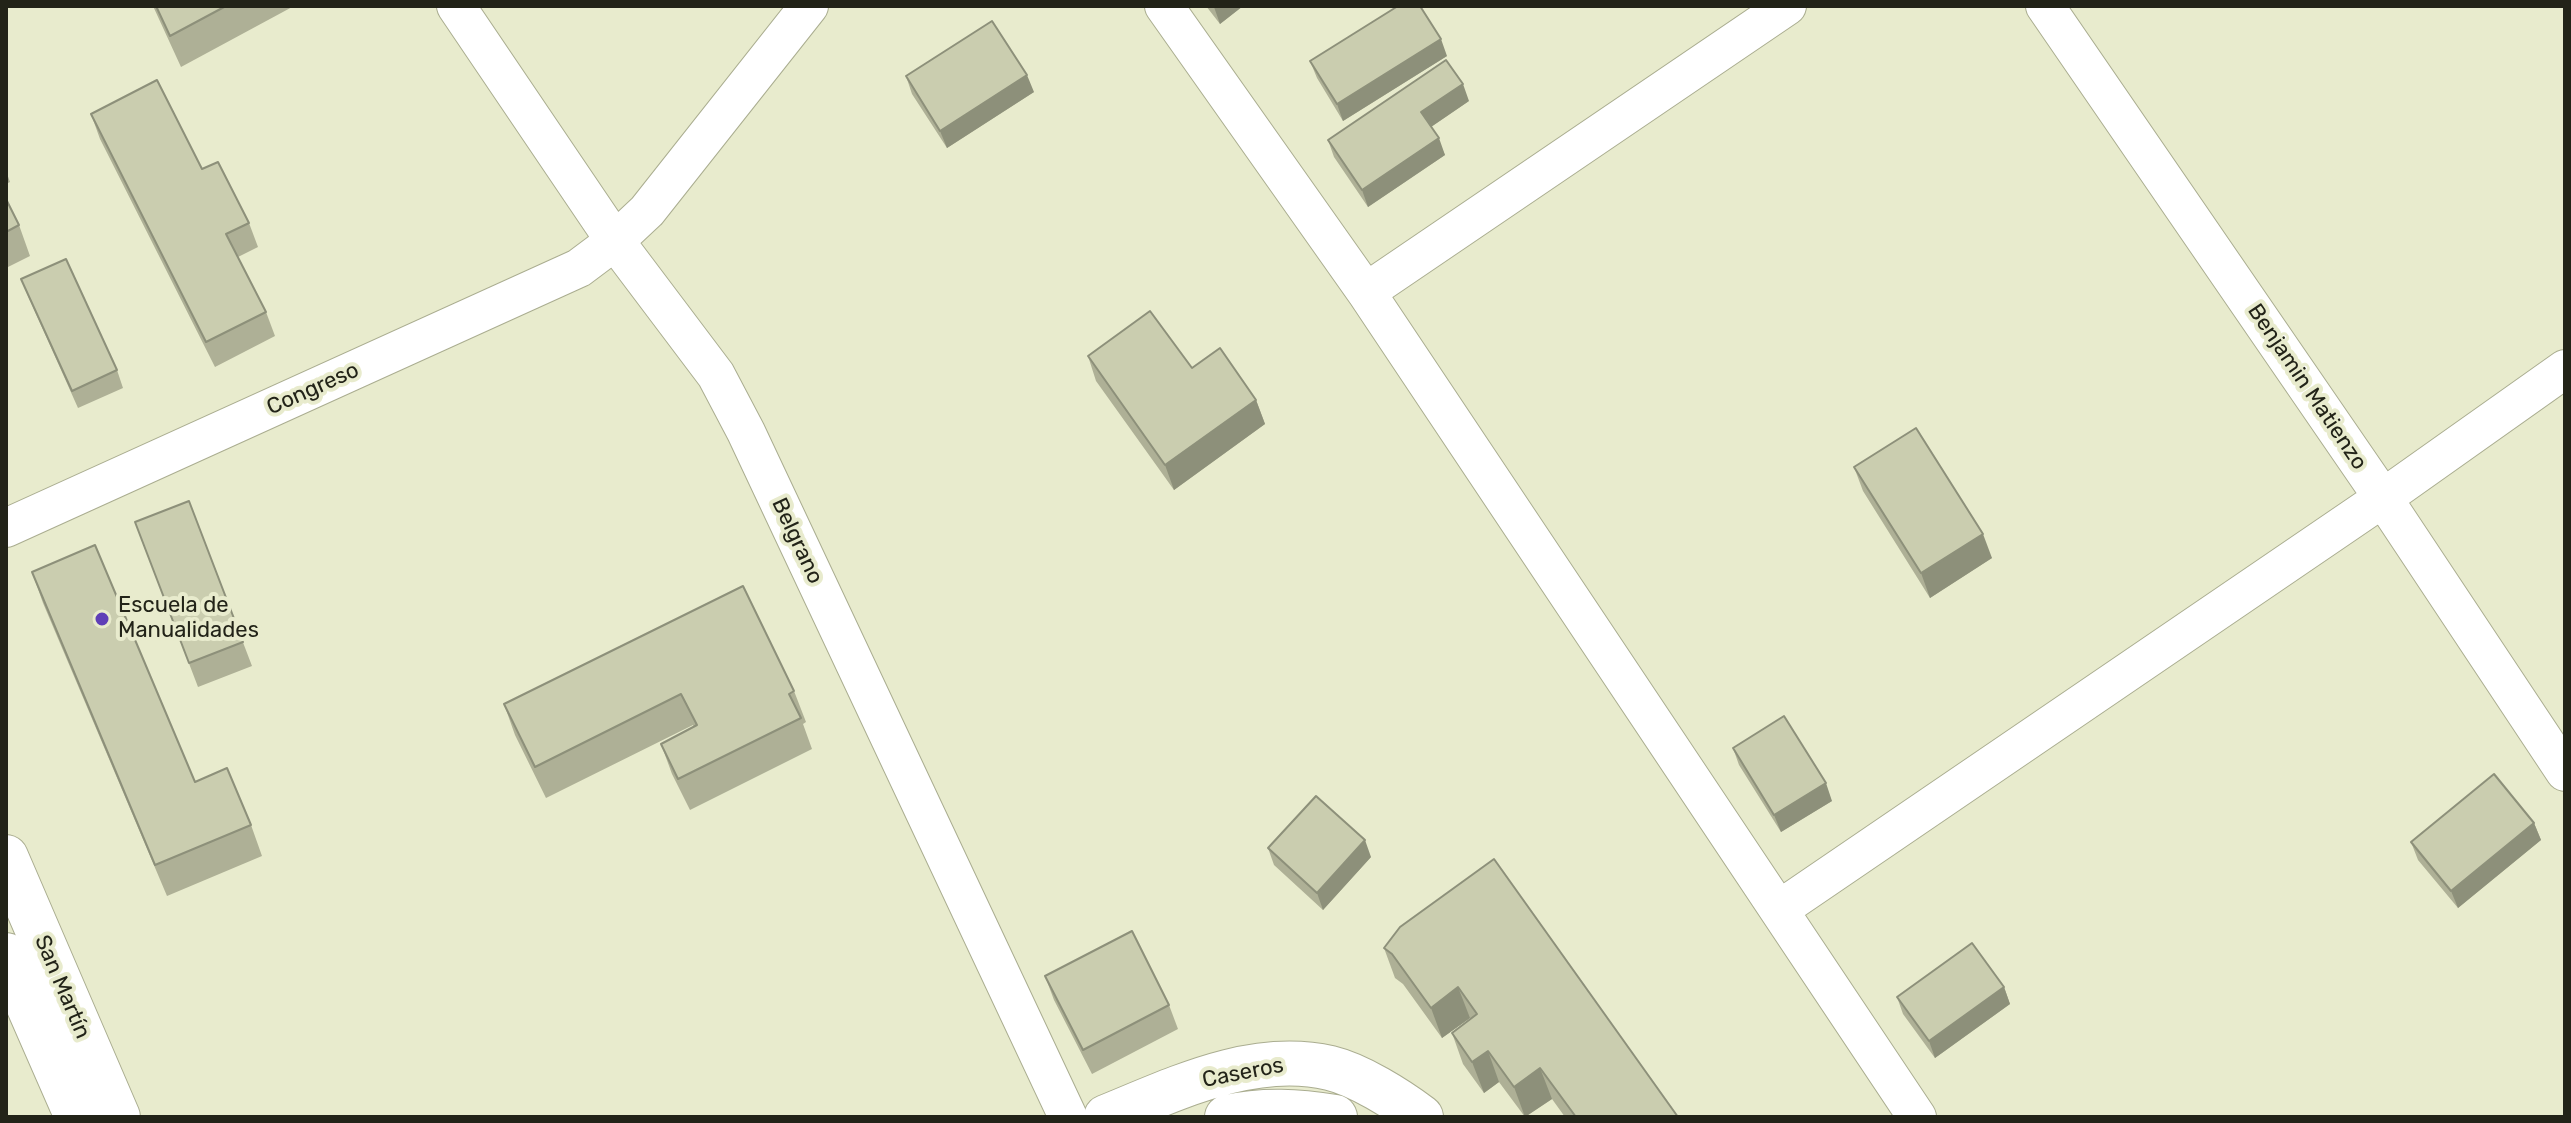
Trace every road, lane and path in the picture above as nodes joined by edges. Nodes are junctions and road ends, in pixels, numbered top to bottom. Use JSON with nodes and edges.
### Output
{"nodes":[{"id":1,"x":456,"y":6,"type":"edge"},
{"id":2,"x":809,"y":6,"type":"edge"},
{"id":3,"x":1164,"y":6,"type":"edge"},
{"id":4,"x":1787,"y":6,"type":"edge"},
{"id":5,"x":2045,"y":6,"type":"edge"},
{"id":6,"x":615,"y":241,"type":"junction"},
{"id":7,"x":1366,"y":292,"type":"junction"},
{"id":8,"x":2565,"y":369,"type":"edge"},
{"id":9,"x":2383,"y":498,"type":"junction"},
{"id":10,"x":6,"y":528,"type":"edge"},
{"id":11,"x":2565,"y":772,"type":"edge"},
{"id":12,"x":6,"y":857,"type":"edge"},
{"id":13,"x":1780,"y":909,"type":"junction"},
{"id":14,"x":6,"y":955,"type":"edge"},
{"id":15,"x":77,"y":1117,"type":"edge"},
{"id":16,"x":118,"y":1117,"type":"edge"},
{"id":17,"x":1068,"y":1117,"type":"edge"},
{"id":18,"x":1106,"y":1117,"type":"edge"},
{"id":19,"x":1227,"y":1117,"type":"edge"},
{"id":20,"x":1335,"y":1117,"type":"edge"},
{"id":21,"x":1421,"y":1117,"type":"edge"},
{"id":22,"x":1917,"y":1117,"type":"edge"}],
"edges":[{"from":1,"to":6,"type":"street","name":"Belgrano"},
{"from":2,"to":6,"type":"street","name":"Congreso"},
{"from":3,"to":7,"type":"street"},
{"from":4,"to":7,"type":"street"},
{"from":5,"to":9,"type":"street","name":"Benjamin Matienzo"},
{"from":6,"to":10,"type":"street","name":"Congreso"},
{"from":6,"to":17,"type":"street","name":"Belgrano"},
{"from":7,"to":13,"type":"street"},
{"from":8,"to":9,"type":"street"},
{"from":9,"to":11,"type":"street","name":"Benjamin Matienzo"},
{"from":9,"to":13,"type":"street"},
{"from":12,"to":16,"type":"street","name":"San Martín"},
{"from":13,"to":22,"type":"street"},
{"from":14,"to":15,"type":"street","name":"San Martín"},
{"from":18,"to":21,"type":"street","name":"Caseros"},
{"from":19,"to":20,"type":"street","name":"Caseros"}]}
